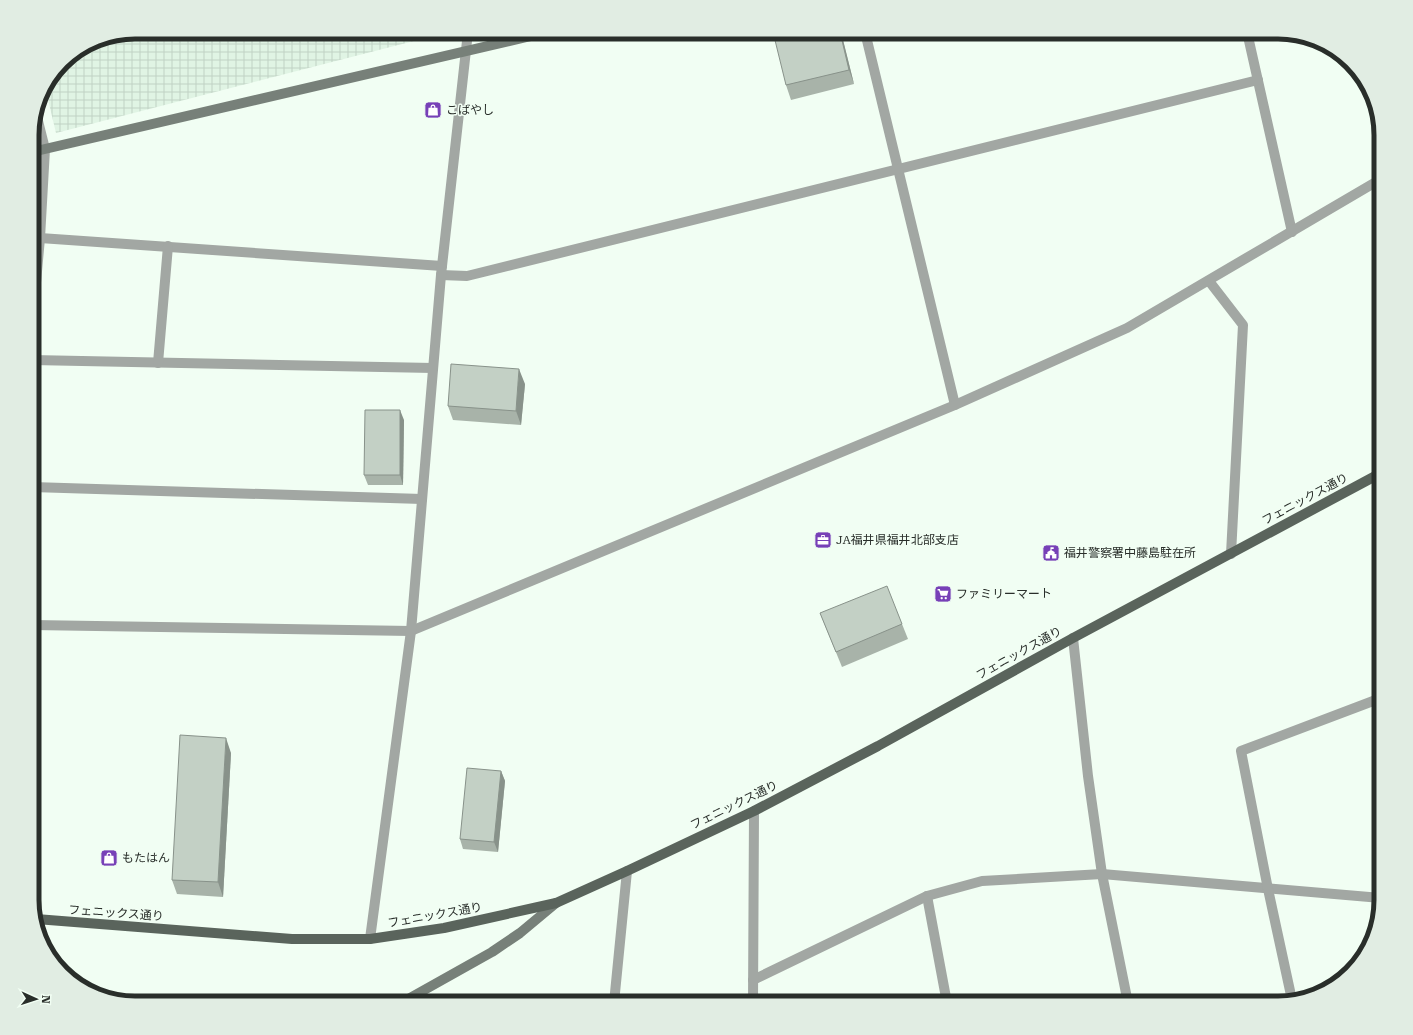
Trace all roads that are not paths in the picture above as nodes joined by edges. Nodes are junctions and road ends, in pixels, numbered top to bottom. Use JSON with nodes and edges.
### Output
{"nodes":[{"id":1,"x":467,"y":39,"type":"edge"},
{"id":2,"x":519,"y":39,"type":"edge"},
{"id":3,"x":867,"y":39,"type":"edge"},
{"id":4,"x":1249,"y":39,"type":"edge"},
{"id":5,"x":466,"y":52,"type":"junction"},
{"id":6,"x":1258,"y":80,"type":"junction"},
{"id":7,"x":39,"y":126,"type":"edge"},
{"id":8,"x":45,"y":149,"type":"junction"},
{"id":9,"x":39,"y":150,"type":"edge"},
{"id":10,"x":898,"y":170,"type":"junction"},
{"id":11,"x":1374,"y":183,"type":"edge"},
{"id":12,"x":1292,"y":232,"type":"junction"},
{"id":13,"x":40,"y":238,"type":"junction"},
{"id":14,"x":168,"y":246,"type":"junction"},
{"id":15,"x":39,"y":249,"type":"edge"},
{"id":16,"x":442,"y":270,"type":"junction"},
{"id":17,"x":1209,"y":281,"type":"junction"},
{"id":18,"x":39,"y":360,"type":"edge"},
{"id":19,"x":158,"y":363,"type":"junction"},
{"id":20,"x":433,"y":368,"type":"junction"},
{"id":21,"x":955,"y":405,"type":"junction"},
{"id":22,"x":1374,"y":477,"type":"edge"},
{"id":23,"x":39,"y":487,"type":"edge"},
{"id":24,"x":422,"y":499,"type":"junction"},
{"id":25,"x":1231,"y":554,"type":"junction"},
{"id":26,"x":39,"y":625,"type":"edge"},
{"id":27,"x":411,"y":631,"type":"junction"},
{"id":28,"x":1073,"y":638,"type":"junction"},
{"id":29,"x":1374,"y":701,"type":"edge"},
{"id":30,"x":754,"y":811,"type":"junction"},
{"id":31,"x":627,"y":872,"type":"junction"},
{"id":32,"x":1102,"y":874,"type":"junction"},
{"id":33,"x":1268,"y":889,"type":"junction"},
{"id":34,"x":927,"y":896,"type":"junction"},
{"id":35,"x":1374,"y":897,"type":"edge"},
{"id":36,"x":556,"y":903,"type":"junction"},
{"id":37,"x":41,"y":919,"type":"edge"},
{"id":38,"x":370,"y":939,"type":"junction"},
{"id":39,"x":753,"y":980,"type":"junction"},
{"id":40,"x":1291,"y":995,"type":"edge"},
{"id":41,"x":413,"y":996,"type":"edge"},
{"id":42,"x":615,"y":996,"type":"edge"},
{"id":43,"x":753,"y":996,"type":"edge"},
{"id":44,"x":946,"y":996,"type":"edge"},
{"id":45,"x":1127,"y":996,"type":"edge"}],
"edges":[{"from":1,"to":5,"type":"street"},
{"from":2,"to":5,"type":"street"},
{"from":3,"to":10,"type":"street"},
{"from":4,"to":6,"type":"street"},
{"from":5,"to":8,"type":"street"},
{"from":5,"to":16,"type":"street"},
{"from":6,"to":10,"type":"street"},
{"from":6,"to":12,"type":"street"},
{"from":7,"to":8,"type":"street"},
{"from":8,"to":9,"type":"street"},
{"from":8,"to":13,"type":"street"},
{"from":10,"to":16,"type":"street"},
{"from":10,"to":21,"type":"street"},
{"from":11,"to":12,"type":"street"},
{"from":12,"to":17,"type":"street"},
{"from":13,"to":14,"type":"street"},
{"from":13,"to":15,"type":"street"},
{"from":14,"to":16,"type":"street"},
{"from":14,"to":19,"type":"street"},
{"from":16,"to":20,"type":"street"},
{"from":17,"to":21,"type":"street"},
{"from":17,"to":25,"type":"street"},
{"from":18,"to":19,"type":"street"},
{"from":19,"to":20,"type":"street"},
{"from":20,"to":24,"type":"street"},
{"from":21,"to":27,"type":"street"},
{"from":22,"to":25,"type":"main road","name":"フェニックス通り"},
{"from":23,"to":24,"type":"street"},
{"from":24,"to":27,"type":"street"},
{"from":25,"to":28,"type":"main road","name":"フェニックス通り"},
{"from":26,"to":27,"type":"street"},
{"from":27,"to":38,"type":"street"},
{"from":28,"to":30,"type":"main road","name":"フェニックス通り"},
{"from":28,"to":32,"type":"street"},
{"from":29,"to":33,"type":"street"},
{"from":30,"to":31,"type":"main road","name":"フェニックス通り"},
{"from":30,"to":39,"type":"street"},
{"from":31,"to":36,"type":"main road","name":"フェニックス通り"},
{"from":31,"to":42,"type":"street"},
{"from":32,"to":33,"type":"street"},
{"from":32,"to":34,"type":"street"},
{"from":32,"to":45,"type":"street"},
{"from":33,"to":35,"type":"street"},
{"from":33,"to":40,"type":"street"},
{"from":34,"to":39,"type":"street"},
{"from":34,"to":44,"type":"street"},
{"from":36,"to":38,"type":"main road","name":"フェニックス通り"},
{"from":36,"to":41,"type":"street"},
{"from":37,"to":38,"type":"main road","name":"フェニックス通り"},
{"from":39,"to":43,"type":"street"}]}
